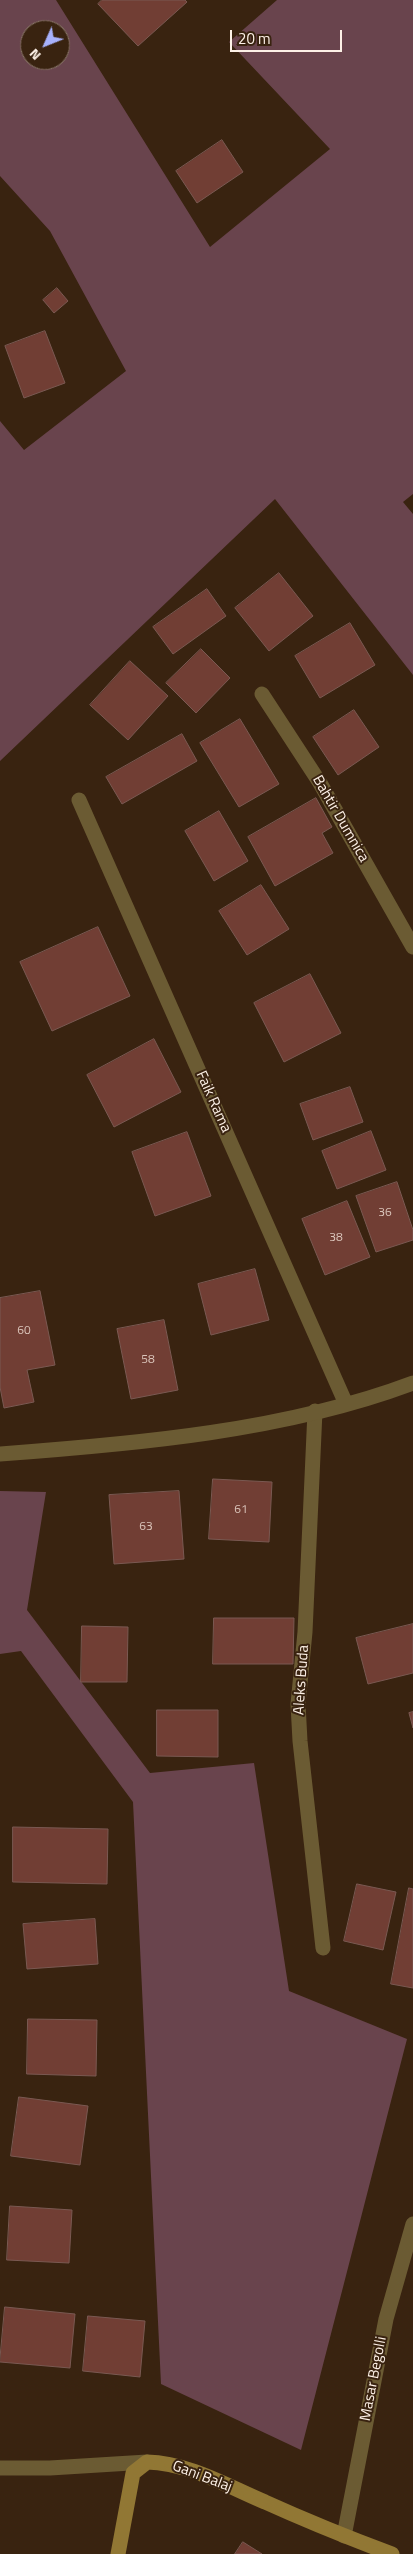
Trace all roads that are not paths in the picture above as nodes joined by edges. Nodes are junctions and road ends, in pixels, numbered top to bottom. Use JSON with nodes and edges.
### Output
{"nodes":[{"id":1,"x":262,"y":694,"type":"dead end"},
{"id":2,"x":79,"y":800,"type":"dead end"},
{"id":3,"x":413,"y":947,"type":"edge"},
{"id":4,"x":413,"y":1383,"type":"edge"},
{"id":5,"x":346,"y":1404,"type":"junction"},
{"id":6,"x":315,"y":1411,"type":"junction"},
{"id":7,"x":0,"y":1454,"type":"edge"},
{"id":8,"x":323,"y":1948,"type":"dead end"},
{"id":9,"x":413,"y":2224,"type":"edge"},
{"id":10,"x":147,"y":2462,"type":"junction"},
{"id":11,"x":0,"y":2468,"type":"edge"},
{"id":12,"x":344,"y":2536,"type":"junction"},
{"id":13,"x":118,"y":2554,"type":"edge"},
{"id":14,"x":392,"y":2554,"type":"edge"}],
"edges":[{"from":1,"to":3,"type":"street","name":"Bahtir Dumnica"},
{"from":2,"to":5,"type":"street","name":"Faik Rama"},
{"from":4,"to":5,"type":"street"},
{"from":5,"to":6,"type":"street"},
{"from":6,"to":7,"type":"street"},
{"from":6,"to":8,"type":"street","name":"Aleks Buda"},
{"from":9,"to":12,"type":"street","name":"Masar Begolli"},
{"from":10,"to":11,"type":"street","name":"Gani Balaj"},
{"from":10,"to":12,"type":"street","name":"Gani Balaj"},
{"from":10,"to":13,"type":"street"},
{"from":12,"to":14,"type":"street","name":"Gani Balaj"}]}
